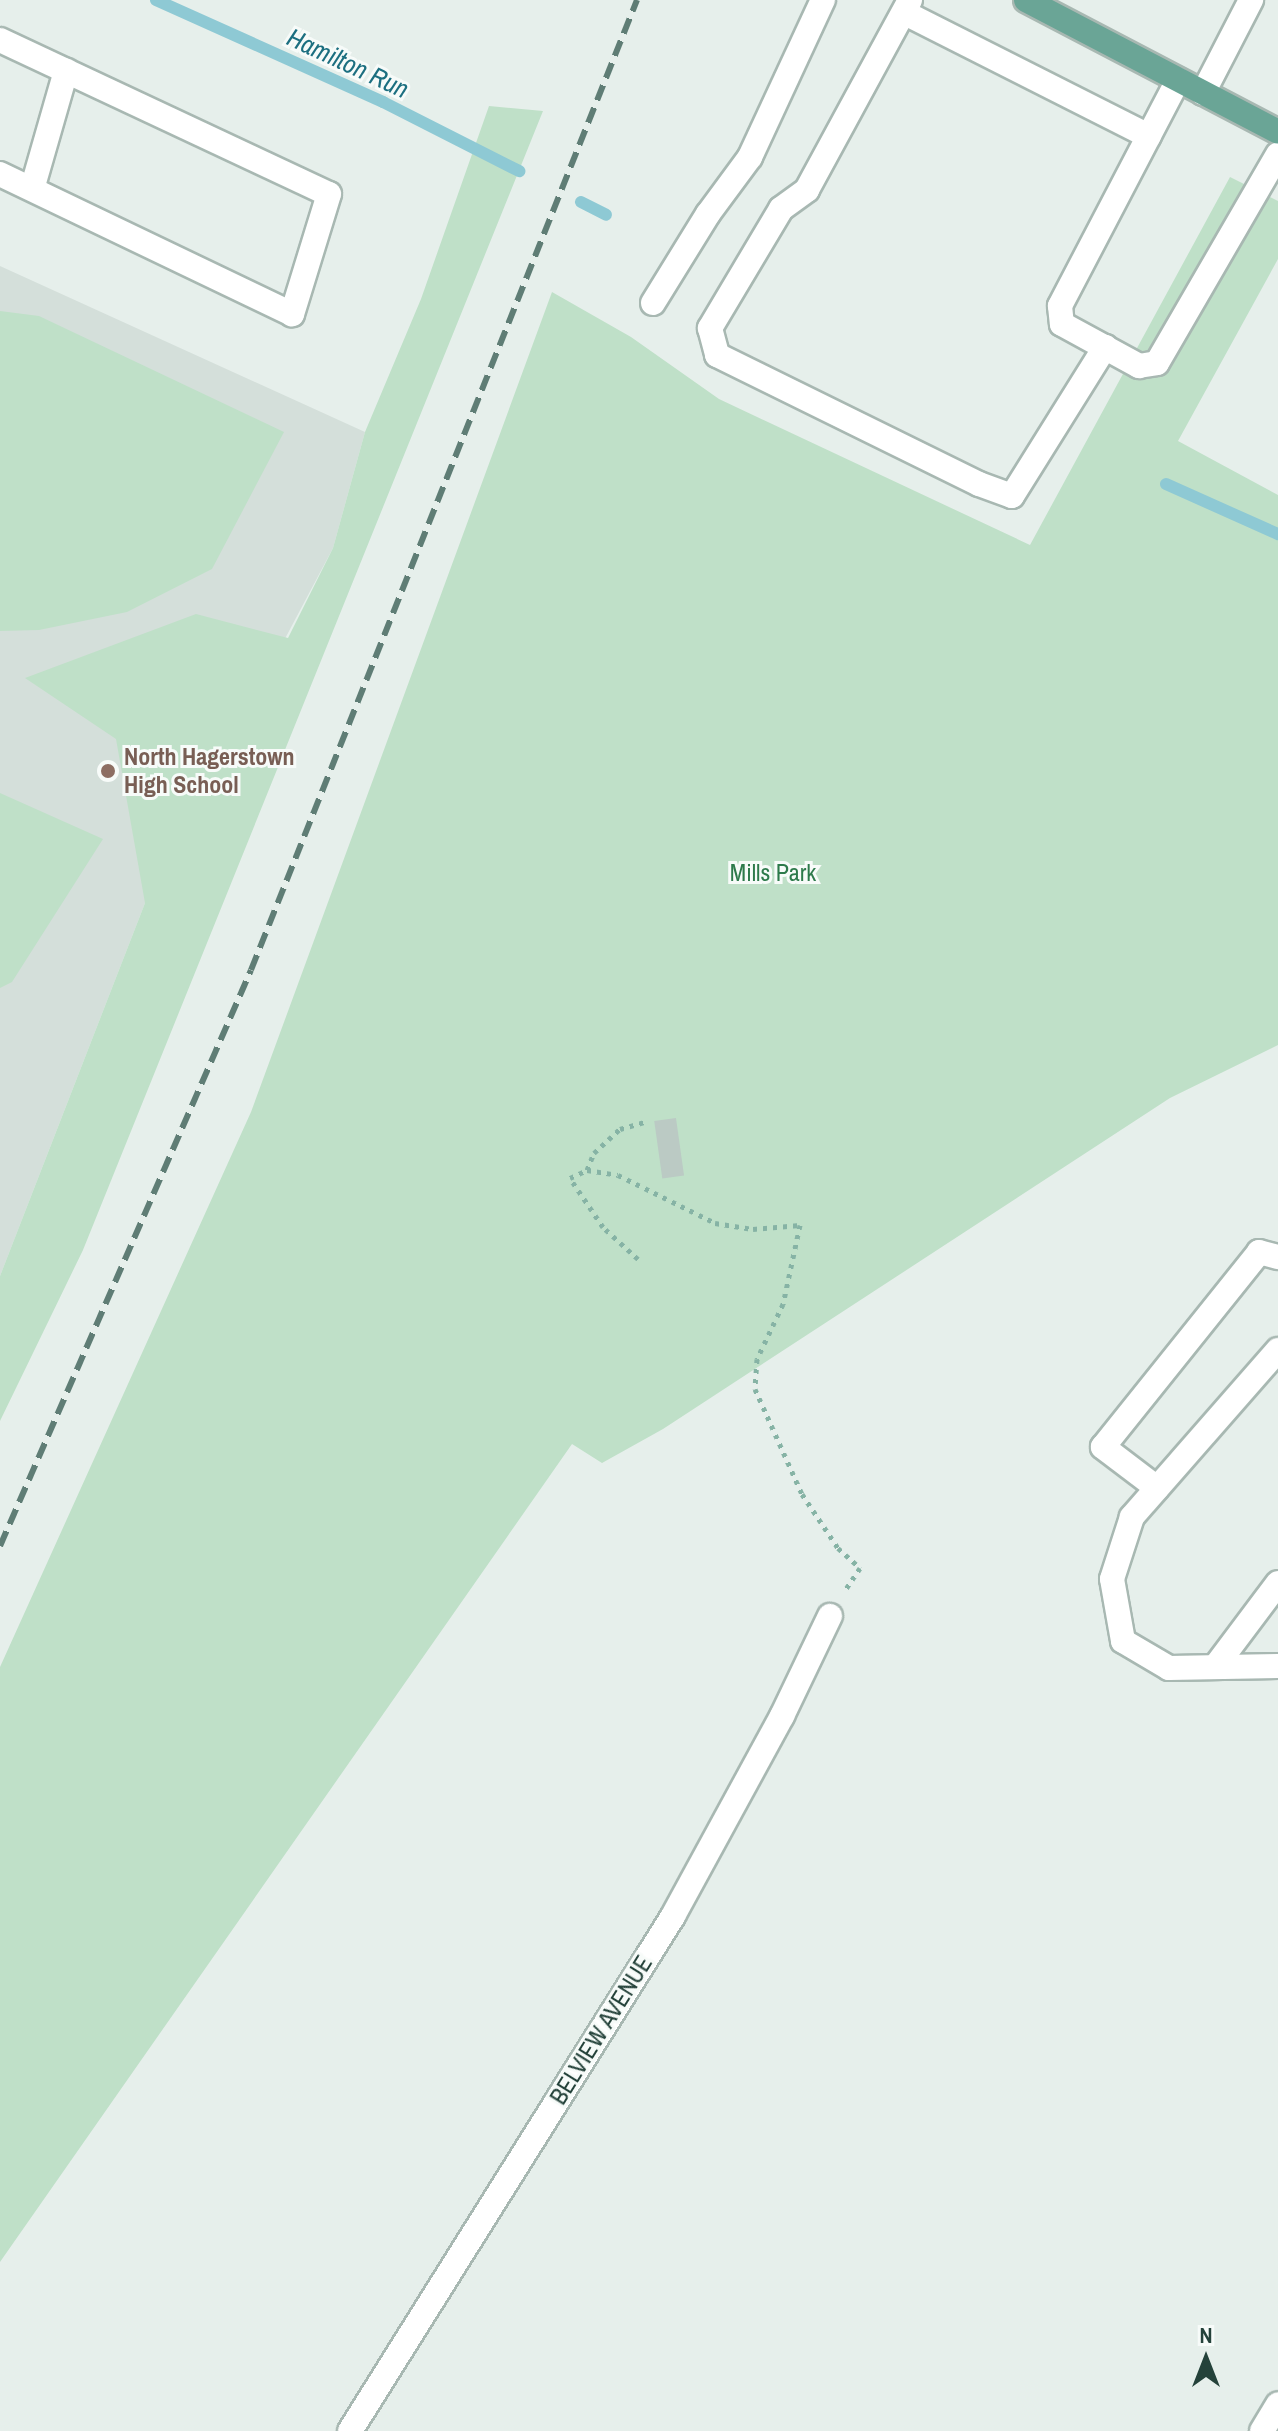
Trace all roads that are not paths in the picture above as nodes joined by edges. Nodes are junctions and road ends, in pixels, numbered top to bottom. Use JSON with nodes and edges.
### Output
{"nodes":[{"id":1,"x":823,"y":0,"type":"edge"},
{"id":2,"x":1026,"y":0,"type":"edge"},
{"id":3,"x":1251,"y":0,"type":"edge"},
{"id":4,"x":908,"y":6,"type":"edge"},
{"id":5,"x":0,"y":40,"type":"edge"},
{"id":6,"x":66,"y":71,"type":"junction"},
{"id":7,"x":1178,"y":80,"type":"junction"},
{"id":8,"x":1203,"y":93,"type":"junction"},
{"id":9,"x":1278,"y":132,"type":"edge"},
{"id":10,"x":1149,"y":136,"type":"junction"},
{"id":11,"x":1278,"y":154,"type":"edge"},
{"id":12,"x":0,"y":174,"type":"edge"},
{"id":13,"x":33,"y":186,"type":"junction"},
{"id":14,"x":653,"y":303,"type":"dead end"},
{"id":15,"x":1105,"y":347,"type":"junction"},
{"id":16,"x":1278,"y":1257,"type":"edge"},
{"id":17,"x":1278,"y":1350,"type":"edge"},
{"id":18,"x":1157,"y":1488,"type":"junction"},
{"id":19,"x":1278,"y":1583,"type":"edge"},
{"id":20,"x":832,"y":1606,"type":"road end"},
{"id":21,"x":1278,"y":1666,"type":"edge"},
{"id":22,"x":1215,"y":1667,"type":"junction"},
{"id":23,"x":1278,"y":2404,"type":"edge"},
{"id":24,"x":350,"y":2431,"type":"edge"},
{"id":25,"x":1262,"y":2431,"type":"edge"}],
"edges":[{"from":1,"to":14,"type":"street"},
{"from":2,"to":7,"type":"main road"},
{"from":3,"to":8,"type":"street"},
{"from":4,"to":10,"type":"street"},
{"from":4,"to":15,"type":"street"},
{"from":5,"to":6,"type":"street"},
{"from":6,"to":13,"type":"street"},
{"from":6,"to":13,"type":"street"},
{"from":7,"to":8,"type":"main road"},
{"from":7,"to":10,"type":"street"},
{"from":8,"to":9,"type":"main road"},
{"from":10,"to":15,"type":"street"},
{"from":11,"to":15,"type":"street"},
{"from":12,"to":13,"type":"street"},
{"from":16,"to":18,"type":"street"},
{"from":17,"to":18,"type":"street"},
{"from":18,"to":22,"type":"street"},
{"from":19,"to":22,"type":"street"},
{"from":20,"to":24,"type":"street","name":"BELVIEW AVENUE"},
{"from":21,"to":22,"type":"street"},
{"from":23,"to":25,"type":"street"}]}
